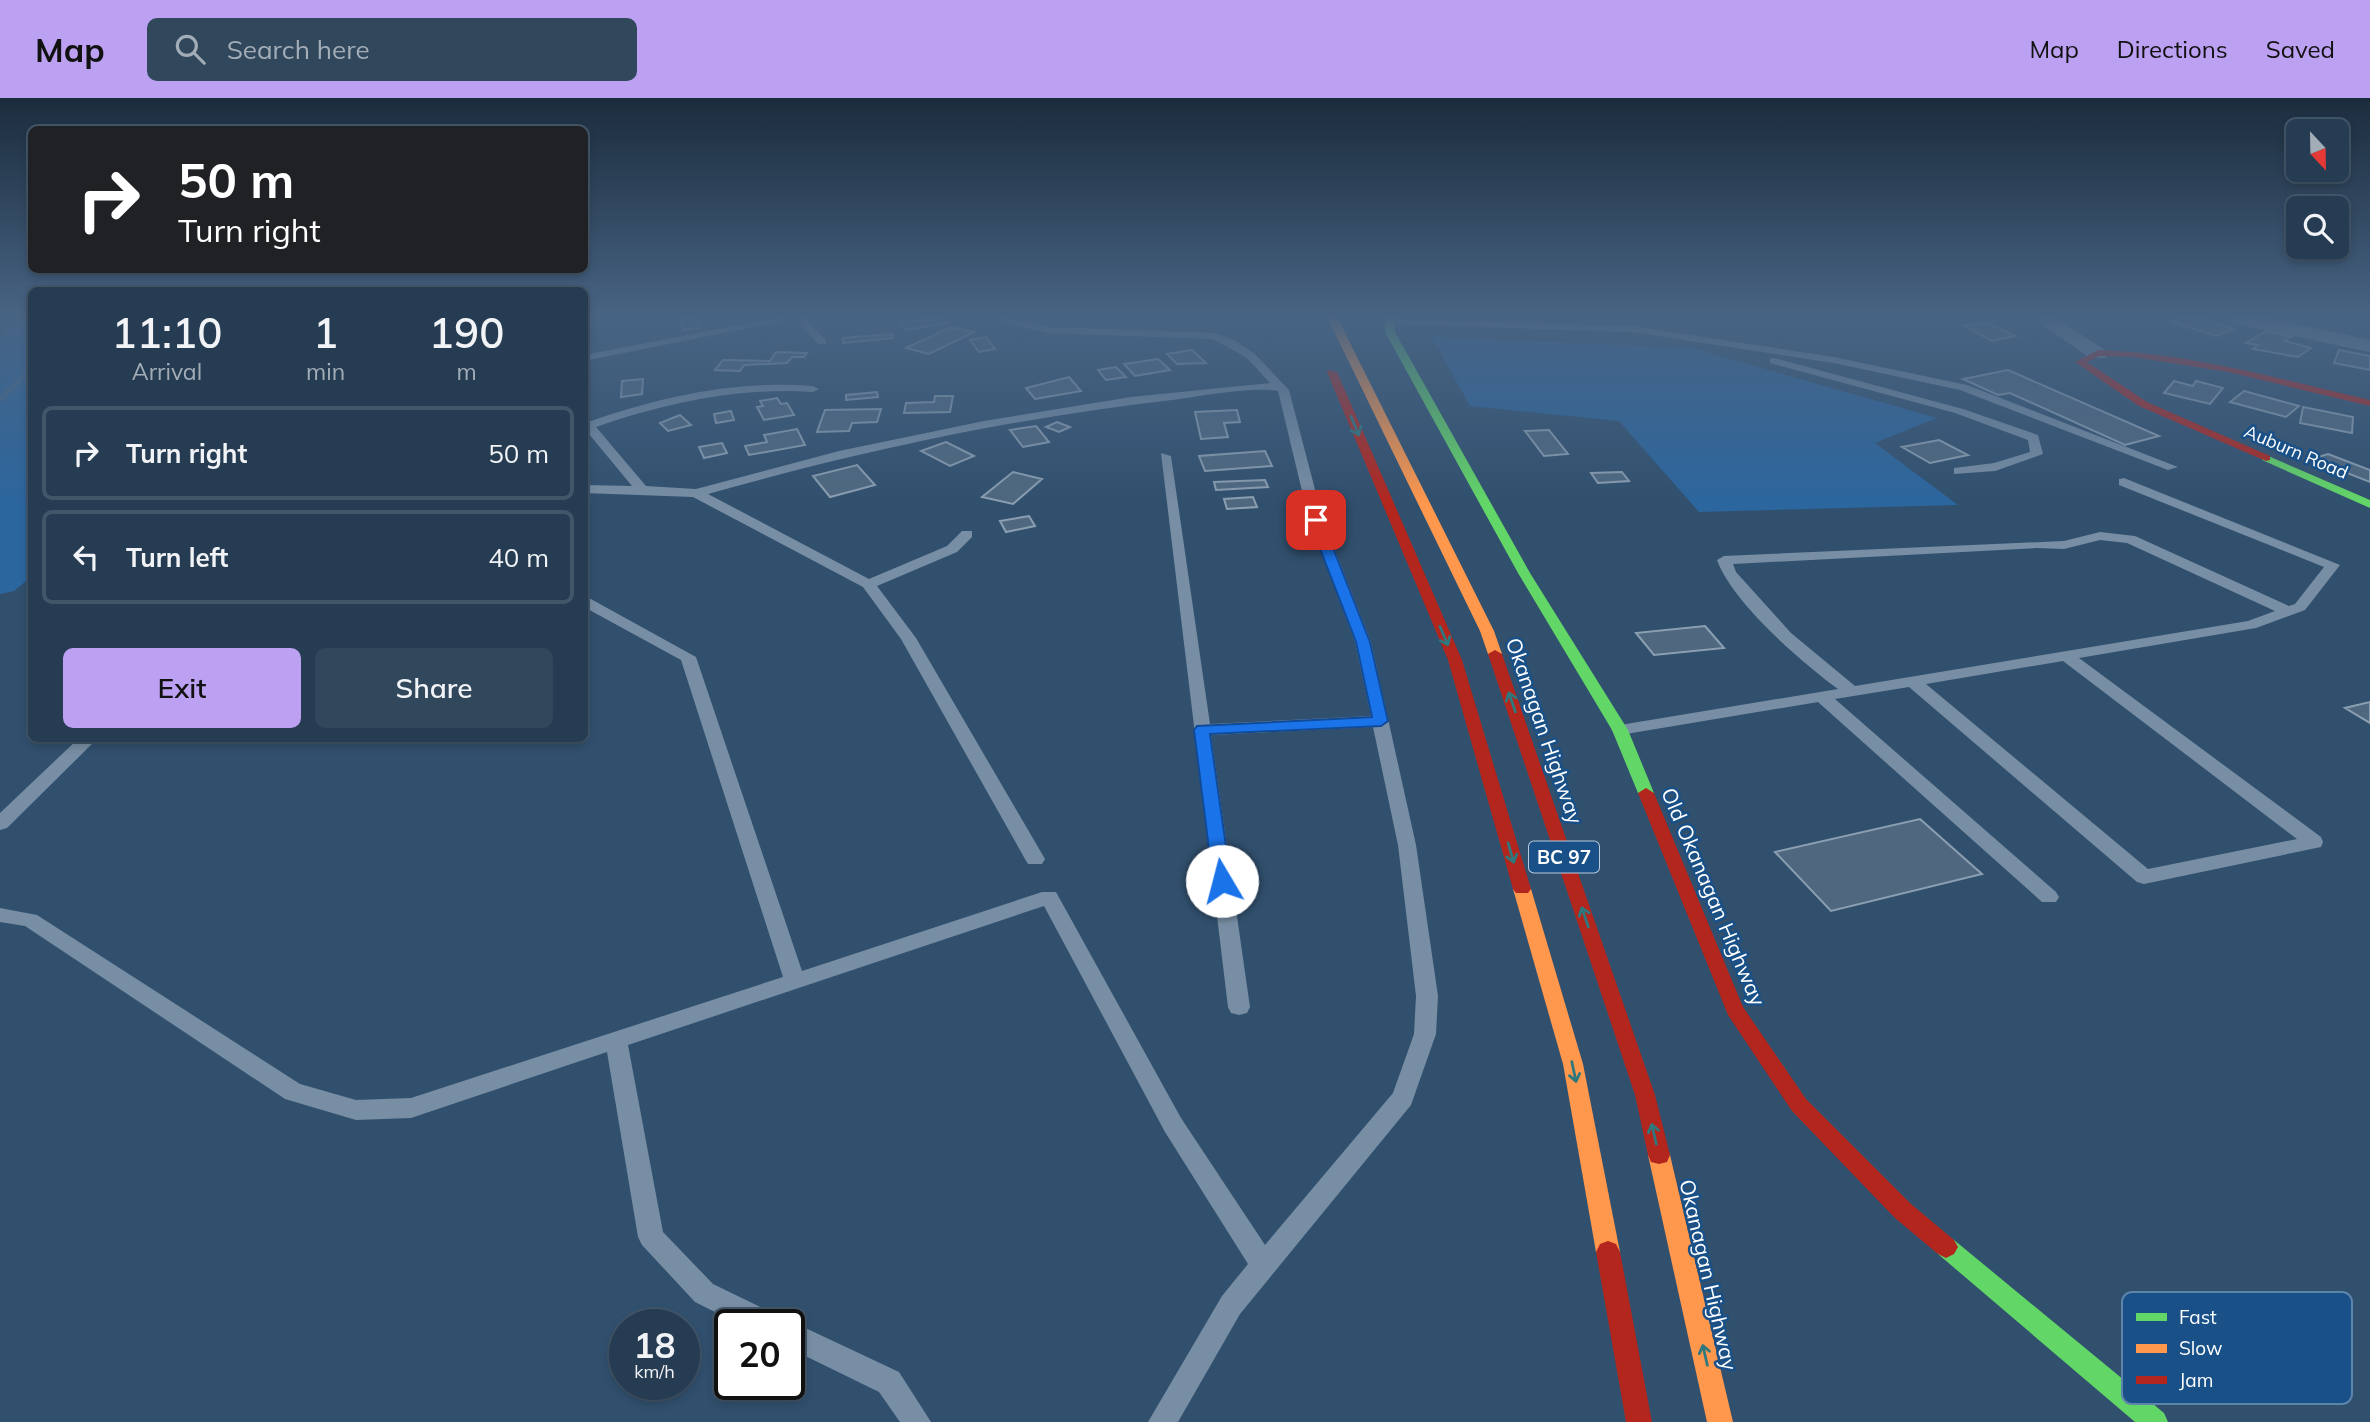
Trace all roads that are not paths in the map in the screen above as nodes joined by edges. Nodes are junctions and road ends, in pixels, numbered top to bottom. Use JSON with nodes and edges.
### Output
{"nodes":[{"id":1,"x":1274,"y":381,"type":"edge"},
{"id":2,"x":1335,"y":381,"type":"edge"},
{"id":3,"x":1363,"y":381,"type":"edge"},
{"id":4,"x":1417,"y":381,"type":"edge"},
{"id":5,"x":1850,"y":381,"type":"edge"},
{"id":6,"x":1933,"y":381,"type":"edge"},
{"id":7,"x":2108,"y":381,"type":"edge"},
{"id":8,"x":2277,"y":381,"type":"edge"},
{"id":9,"x":1279,"y":386,"type":"junction"},
{"id":10,"x":813,"y":388,"type":"dead end"},
{"id":11,"x":2370,"y":403,"type":"edge"},
{"id":12,"x":588,"y":422,"type":"edge"},
{"id":13,"x":1166,"y":456,"type":"dead end"},
{"id":14,"x":2172,"y":467,"type":"dead end"},
{"id":15,"x":1958,"y":471,"type":"dead end"},
{"id":16,"x":2124,"y":482,"type":"dead end"},
{"id":17,"x":588,"y":489,"type":"edge"},
{"id":18,"x":642,"y":489,"type":"junction"},
{"id":19,"x":696,"y":493,"type":"junction"},
{"id":20,"x":2370,"y":504,"type":"edge"},
{"id":21,"x":967,"y":534,"type":"dead end"},
{"id":22,"x":868,"y":584,"type":"junction"},
{"id":23,"x":588,"y":603,"type":"edge"},
{"id":24,"x":2287,"y":611,"type":"junction"},
{"id":25,"x":2065,"y":656,"type":"junction"},
{"id":26,"x":1912,"y":681,"type":"junction"},
{"id":27,"x":1851,"y":691,"type":"junction"},
{"id":28,"x":1821,"y":696,"type":"junction"},
{"id":29,"x":1381,"y":721,"type":"junction"},
{"id":30,"x":1202,"y":730,"type":"junction"},
{"id":31,"x":1620,"y":730,"type":"junction"},
{"id":32,"x":86,"y":742,"type":"edge"},
{"id":33,"x":0,"y":824,"type":"edge"},
{"id":34,"x":1035,"y":859,"type":"dead end"},
{"id":35,"x":2049,"y":897,"type":"dead end"},
{"id":36,"x":0,"y":915,"type":"edge"},
{"id":37,"x":795,"y":981,"type":"junction"},
{"id":38,"x":1239,"y":1007,"type":"dead end"},
{"id":39,"x":616,"y":1040,"type":"junction"},
{"id":40,"x":1264,"y":1266,"type":"junction"},
{"id":41,"x":737,"y":1309,"type":"edge"},
{"id":42,"x":805,"y":1342,"type":"edge"},
{"id":43,"x":2122,"y":1394,"type":"edge"},
{"id":44,"x":2134,"y":1404,"type":"edge"},
{"id":45,"x":917,"y":1422,"type":"edge"},
{"id":46,"x":1162,"y":1422,"type":"edge"},
{"id":47,"x":1639,"y":1422,"type":"edge"},
{"id":48,"x":1720,"y":1422,"type":"edge"},
{"id":49,"x":2155,"y":1422,"type":"edge"}],
"edges":[{"from":1,"to":9,"type":"lane"},
{"from":2,"to":47,"type":"main road","number":"BC 97","one_way":true},
{"from":48,"to":3,"type":"main road","name":"Okanagan Highway","number":"BC 97","one_way":true},
{"from":4,"to":31,"type":"main road","name":"Old Okanagan Highway"},
{"from":5,"to":15,"type":"lane"},
{"from":6,"to":14,"type":"lane"},
{"from":7,"to":20,"type":"main road","name":"Auburn Road"},
{"from":8,"to":11,"type":"main road"},
{"from":9,"to":19,"type":"lane"},
{"from":9,"to":29,"type":"lane"},
{"from":10,"to":12,"type":"lane"},
{"from":12,"to":18,"type":"lane"},
{"from":13,"to":30,"type":"lane"},
{"from":16,"to":24,"type":"lane"},
{"from":17,"to":18,"type":"lane"},
{"from":18,"to":19,"type":"lane"},
{"from":19,"to":22,"type":"lane"},
{"from":21,"to":22,"type":"lane"},
{"from":22,"to":34,"type":"lane"},
{"from":23,"to":37,"type":"lane"},
{"from":24,"to":25,"type":"lane"},
{"from":24,"to":27,"type":"lane"},
{"from":25,"to":26,"type":"lane"},
{"from":25,"to":26,"type":"lane"},
{"from":26,"to":27,"type":"lane"},
{"from":27,"to":28,"type":"lane"},
{"from":28,"to":31,"type":"lane"},
{"from":28,"to":35,"type":"lane"},
{"from":29,"to":30,"type":"lane"},
{"from":29,"to":40,"type":"lane"},
{"from":30,"to":38,"type":"lane"},
{"from":31,"to":43,"type":"main road","name":"Old Okanagan Highway"},
{"from":32,"to":33,"type":"lane"},
{"from":36,"to":39,"type":"lane"},
{"from":37,"to":39,"type":"lane"},
{"from":37,"to":40,"type":"lane"},
{"from":39,"to":41,"type":"lane"},
{"from":40,"to":46,"type":"lane"},
{"from":42,"to":45,"type":"lane"},
{"from":44,"to":49,"type":"main road","name":"Old Okanagan Highway"}]}
